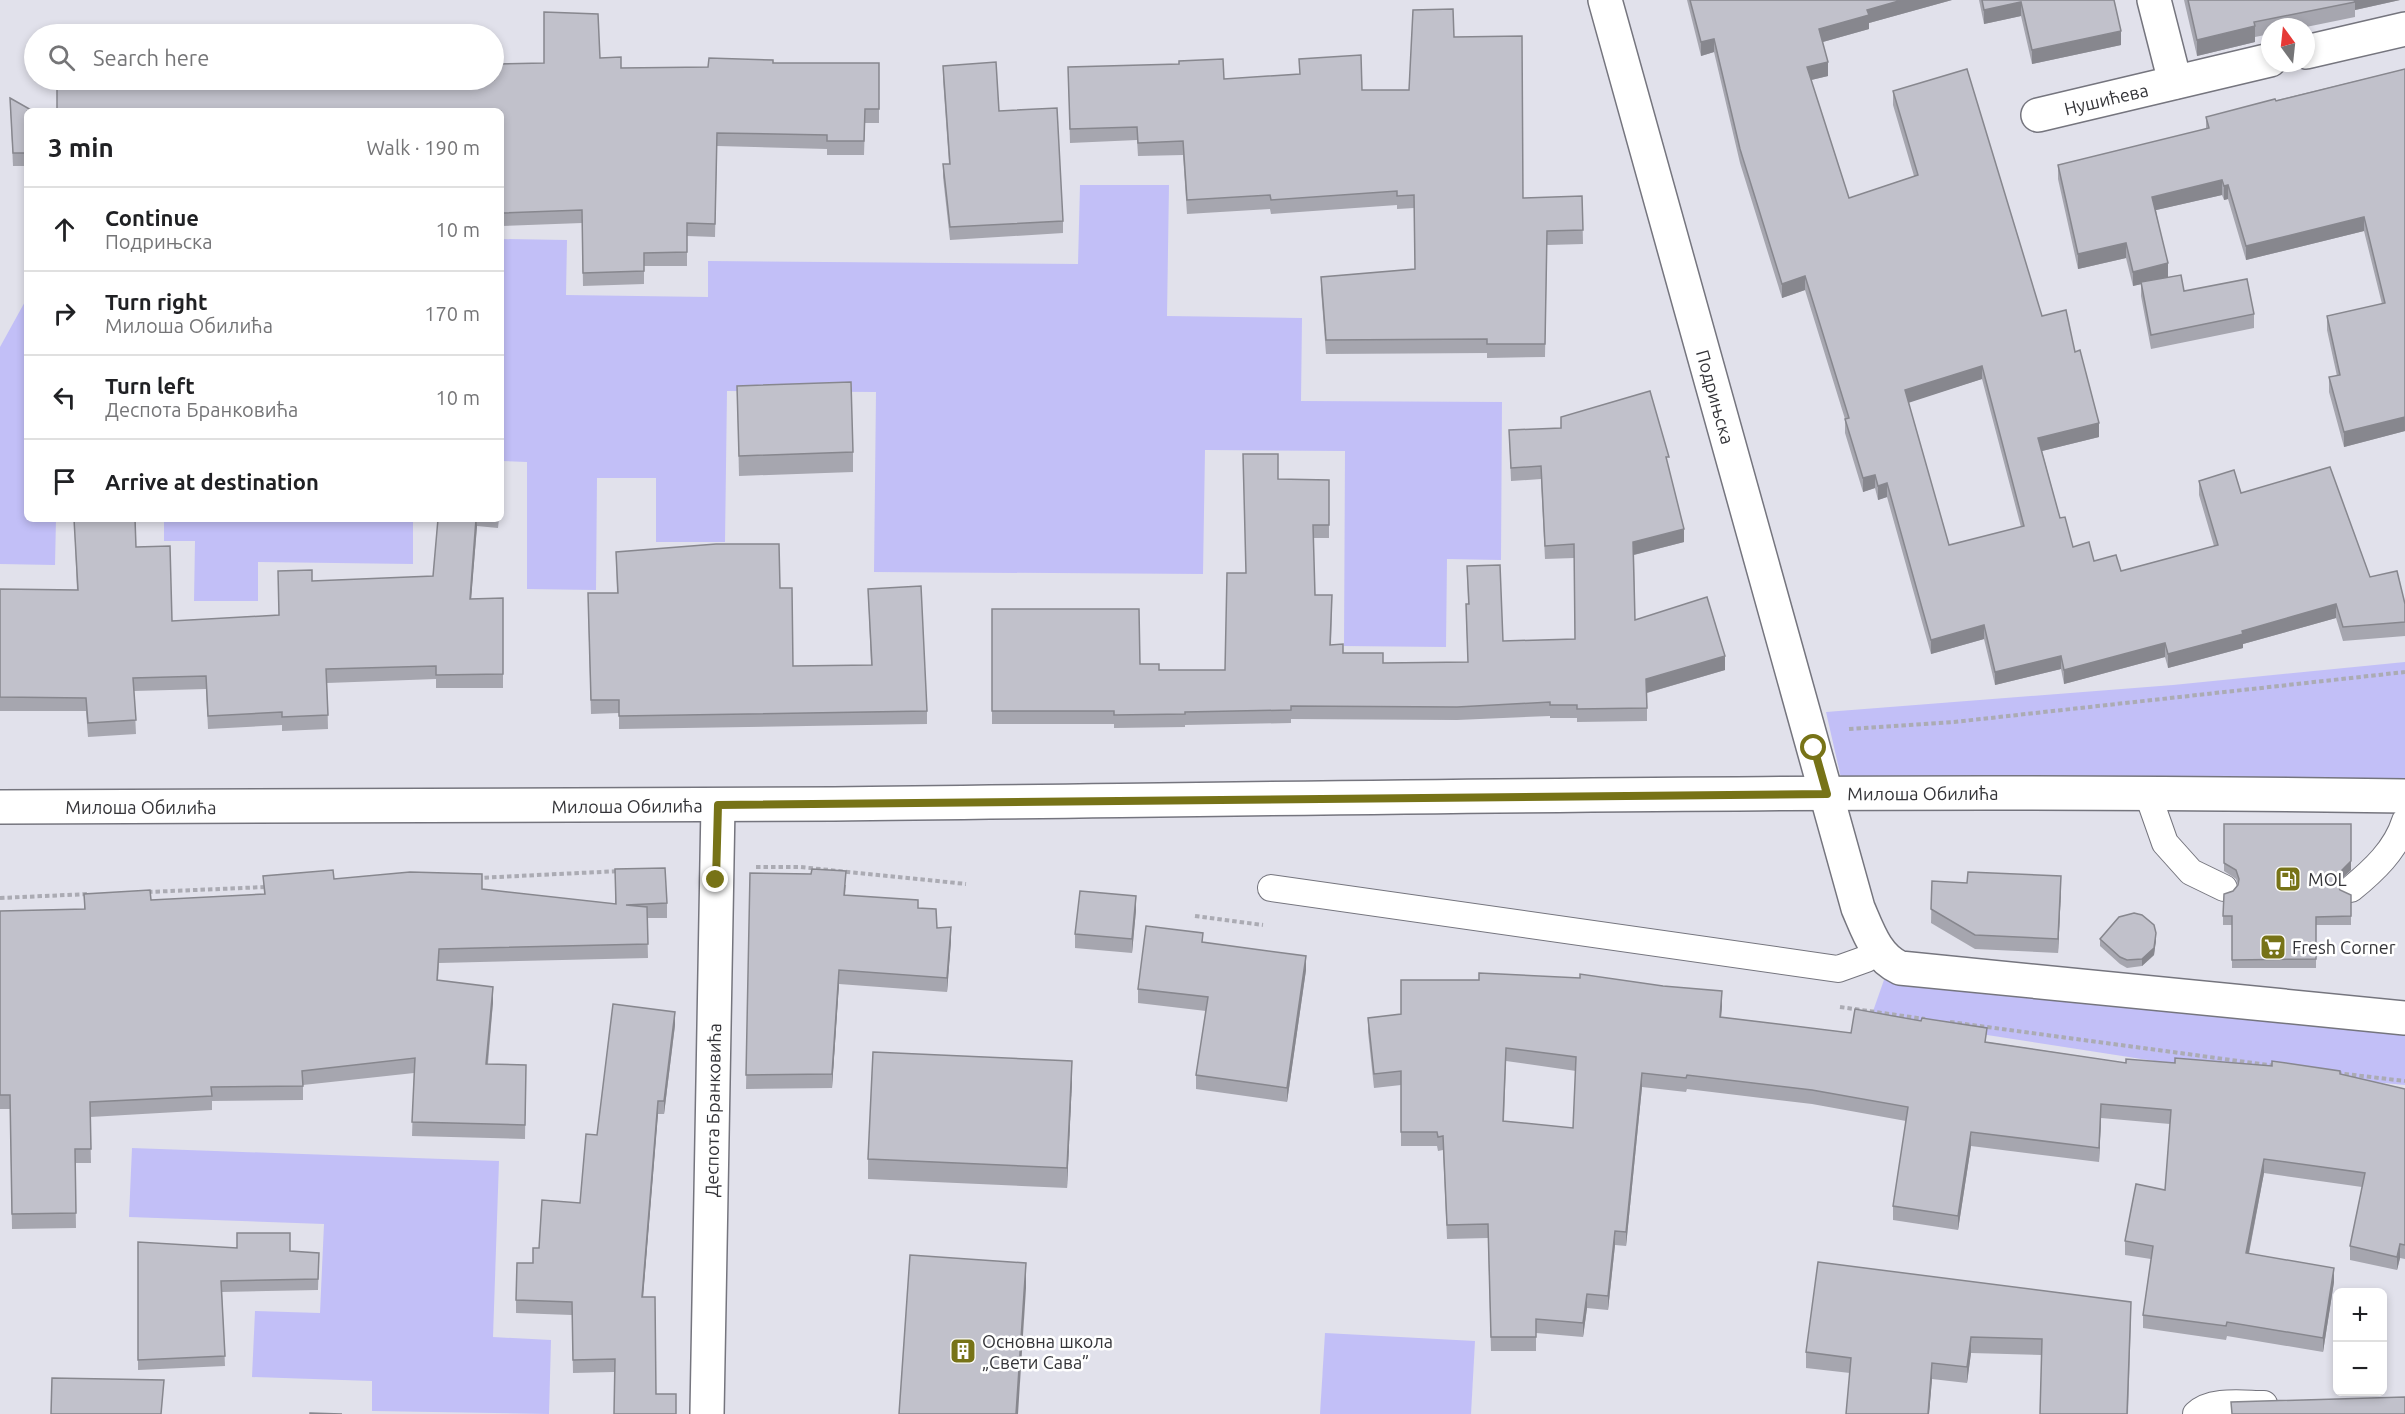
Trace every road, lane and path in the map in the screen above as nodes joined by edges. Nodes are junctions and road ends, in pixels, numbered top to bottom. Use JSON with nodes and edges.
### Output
{"nodes":[{"id":1,"x":1605,"y":0,"type":"edge"},
{"id":2,"x":2154,"y":0,"type":"edge"},
{"id":3,"x":2405,"y":29,"type":"edge"},
{"id":4,"x":2315,"y":50,"type":"edge"},
{"id":5,"x":2261,"y":62,"type":"edge"},
{"id":6,"x":2175,"y":82,"type":"junction"},
{"id":7,"x":2038,"y":115,"type":"dead end"},
{"id":8,"x":2405,"y":672,"type":"edge"},
{"id":9,"x":1809,"y":732,"type":"junction"},
{"id":10,"x":2147,"y":792,"type":"junction"},
{"id":11,"x":1827,"y":794,"type":"junction"},
{"id":12,"x":2405,"y":796,"type":"edge"},
{"id":13,"x":718,"y":805,"type":"junction"},
{"id":14,"x":0,"y":807,"type":"edge"},
{"id":15,"x":2405,"y":821,"type":"edge"},
{"id":16,"x":716,"y":867,"type":"junction"},
{"id":17,"x":621,"y":871,"type":"edge"},
{"id":18,"x":466,"y":878,"type":"edge"},
{"id":19,"x":966,"y":884,"type":"dead end"},
{"id":20,"x":275,"y":886,"type":"edge"},
{"id":21,"x":1271,"y":888,"type":"dead end"},
{"id":22,"x":2224,"y":888,"type":"dead end"},
{"id":23,"x":2351,"y":889,"type":"dead end"},
{"id":24,"x":143,"y":892,"type":"edge"},
{"id":25,"x":96,"y":894,"type":"edge"},
{"id":26,"x":0,"y":898,"type":"edge"},
{"id":27,"x":1878,"y":950,"type":"junction"},
{"id":28,"x":2405,"y":1018,"type":"edge"},
{"id":29,"x":2288,"y":1403,"type":"edge"},
{"id":30,"x":707,"y":1414,"type":"edge"},
{"id":31,"x":2196,"y":1414,"type":"edge"}],
"edges":[{"from":1,"to":9,"type":"street","name":"Подрињска"},
{"from":2,"to":6,"type":"street"},
{"from":3,"to":4,"type":"street"},
{"from":5,"to":6,"type":"street","name":"Нушићева"},
{"from":6,"to":7,"type":"street","name":"Нушићева"},
{"from":8,"to":9,"type":"path"},
{"from":9,"to":11,"type":"street","name":"Подрињска"},
{"from":10,"to":11,"type":"street","name":"Милоша Обилића"},
{"from":10,"to":12,"type":"street","name":"Милоша Обилића"},
{"from":10,"to":22,"type":"lane"},
{"from":11,"to":13,"type":"street","name":"Милоша Обилића"},
{"from":11,"to":27,"type":"street","name":"Подрињска"},
{"from":13,"to":14,"type":"street","name":"Милоша Обилића"},
{"from":13,"to":16,"type":"street","name":"Деспота Бранковића"},
{"from":15,"to":23,"type":"lane"},
{"from":16,"to":19,"type":"path"},
{"from":16,"to":30,"type":"street","name":"Деспота Бранковића"},
{"from":17,"to":18,"type":"path"},
{"from":20,"to":24,"type":"path"},
{"from":21,"to":27,"type":"lane"},
{"from":25,"to":26,"type":"path"},
{"from":27,"to":28,"type":"street"},
{"from":29,"to":31,"type":"lane"}]}
